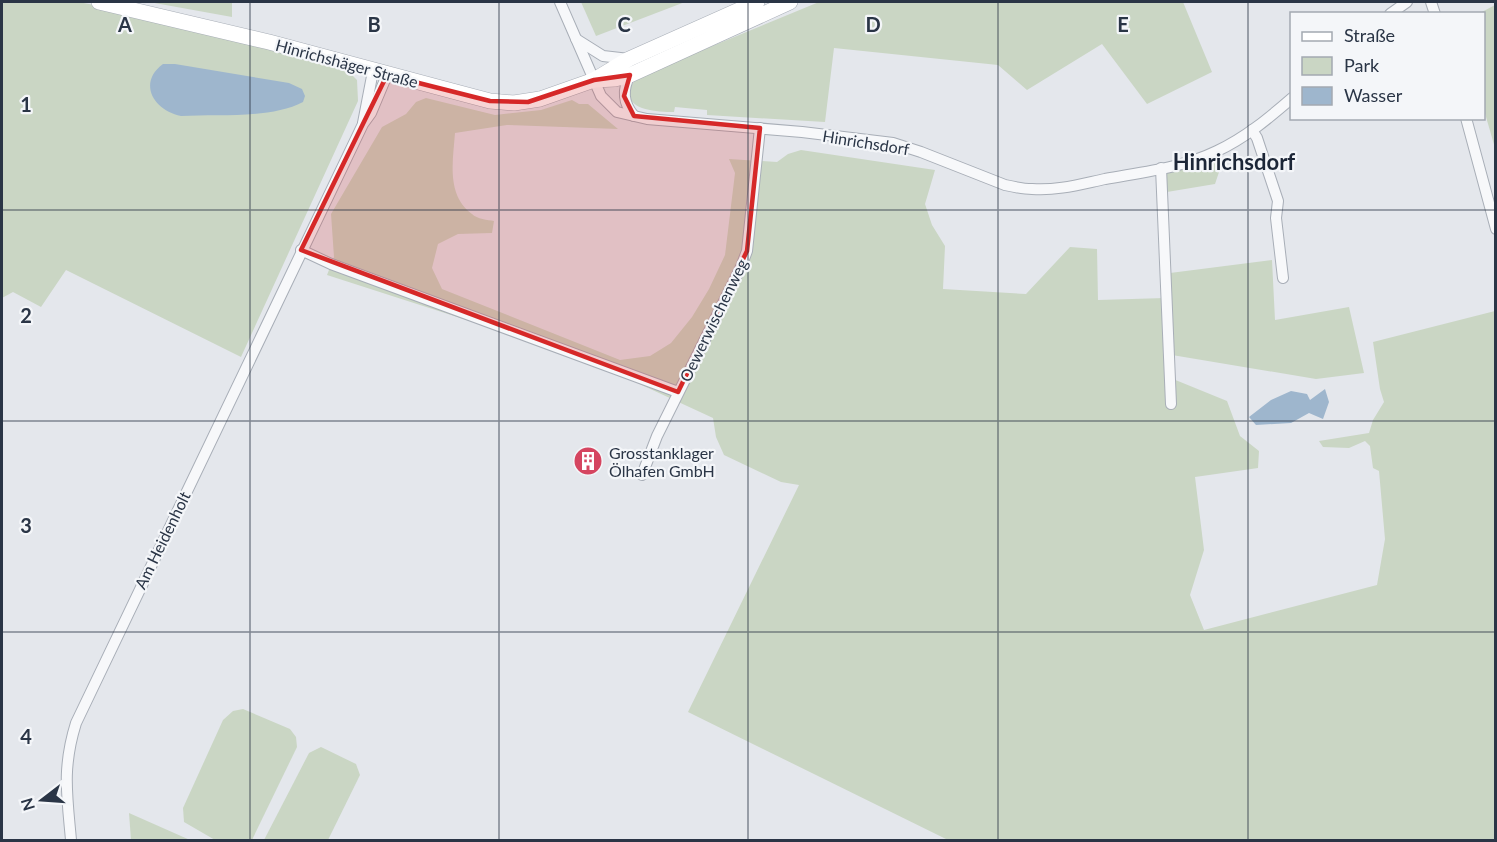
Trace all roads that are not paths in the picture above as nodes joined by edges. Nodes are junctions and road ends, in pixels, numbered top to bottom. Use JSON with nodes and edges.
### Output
{"nodes":[{"id":1,"x":99,"y":2,"type":"edge"},
{"id":2,"x":560,"y":2,"type":"edge"},
{"id":3,"x":757,"y":2,"type":"edge"},
{"id":4,"x":790,"y":2,"type":"edge"},
{"id":5,"x":1407,"y":2,"type":"edge"},
{"id":6,"x":1393,"y":12,"type":"edge"},
{"id":7,"x":576,"y":39,"type":"junction"},
{"id":8,"x":629,"y":59,"type":"junction"},
{"id":9,"x":380,"y":73,"type":"junction"},
{"id":10,"x":630,"y":75,"type":"junction"},
{"id":11,"x":594,"y":80,"type":"junction"},
{"id":12,"x":1290,"y":100,"type":"edge"},
{"id":13,"x":634,"y":116,"type":"junction"},
{"id":14,"x":1467,"y":120,"type":"edge"},
{"id":15,"x":760,"y":128,"type":"junction"},
{"id":16,"x":1252,"y":130,"type":"junction"},
{"id":17,"x":1161,"y":168,"type":"junction"},
{"id":18,"x":1496,"y":229,"type":"edge"},
{"id":19,"x":301,"y":250,"type":"junction"},
{"id":20,"x":1283,"y":278,"type":"dead end"},
{"id":21,"x":678,"y":392,"type":"junction"},
{"id":22,"x":1171,"y":404,"type":"dead end"},
{"id":23,"x":639,"y":474,"type":"dead end"},
{"id":24,"x":71,"y":840,"type":"edge"}],
"edges":[{"from":1,"to":9,"type":"main road","name":"Hinrichshäger Straße"},
{"from":2,"to":7,"type":"street","name":"Hinrichsdorf"},
{"from":3,"to":8,"type":"main road","name":"Hinrichshäger Straße"},
{"from":4,"to":10,"type":"main road","name":"Hinrichshäger Straße"},
{"from":5,"to":6,"type":"street"},
{"from":7,"to":8,"type":"street"},
{"from":7,"to":11,"type":"street","name":"Hinrichsdorf"},
{"from":8,"to":11,"type":"main road","name":"Hinrichshäger Straße"},
{"from":9,"to":11,"type":"main road","name":"Hinrichshäger Straße"},
{"from":9,"to":19,"type":"street","name":"Am Heidenholt"},
{"from":10,"to":11,"type":"main road","name":"Hinrichshäger Straße"},
{"from":10,"to":13,"type":"street"},
{"from":11,"to":13,"type":"street","name":"Hinrichsdorf"},
{"from":12,"to":16,"type":"street","name":"Hinrichsdorf"},
{"from":13,"to":15,"type":"street","name":"Hinrichsdorf"},
{"from":14,"to":18,"type":"street"},
{"from":15,"to":17,"type":"street","name":"Hinrichsdorf"},
{"from":15,"to":21,"type":"street","name":"Oewerwischenweg"},
{"from":16,"to":17,"type":"street","name":"Hinrichsdorf"},
{"from":16,"to":20,"type":"street"},
{"from":17,"to":22,"type":"street"},
{"from":19,"to":21,"type":"street"},
{"from":19,"to":24,"type":"street","name":"Am Heidenholt"},
{"from":21,"to":23,"type":"street","name":"Oewerwischenweg"}]}
